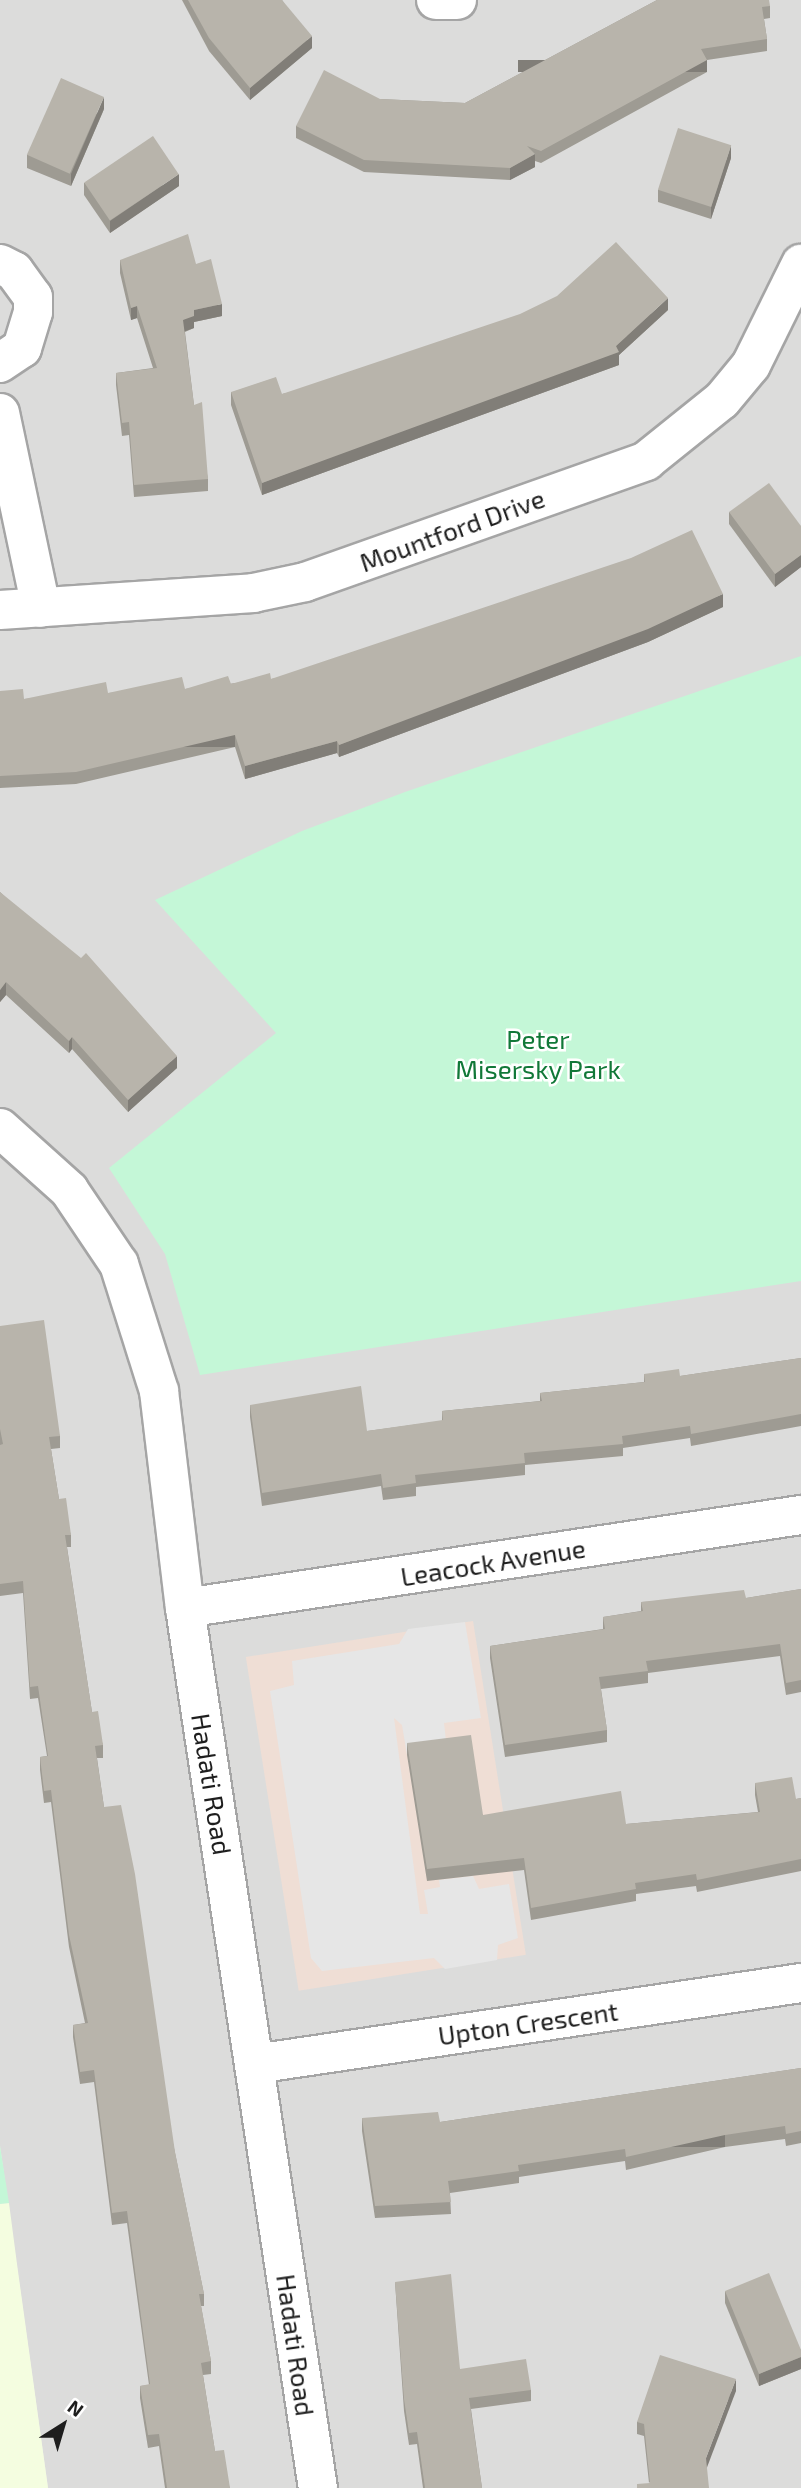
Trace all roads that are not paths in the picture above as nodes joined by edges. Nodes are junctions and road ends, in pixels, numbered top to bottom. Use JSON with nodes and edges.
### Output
{"nodes":[{"id":1,"x":436,"y":0,"type":"edge"},
{"id":2,"x":457,"y":0,"type":"edge"},
{"id":3,"x":0,"y":264,"type":"edge"},
{"id":4,"x":801,"y":264,"type":"edge"},
{"id":5,"x":0,"y":363,"type":"edge"},
{"id":6,"x":0,"y":413,"type":"edge"},
{"id":7,"x":41,"y":608,"type":"junction"},
{"id":8,"x":0,"y":610,"type":"edge"},
{"id":9,"x":0,"y":1128,"type":"edge"},
{"id":10,"x":801,"y":1515,"type":"edge"},
{"id":11,"x":185,"y":1608,"type":"junction"},
{"id":12,"x":801,"y":1983,"type":"edge"},
{"id":13,"x":255,"y":2064,"type":"junction"},
{"id":14,"x":318,"y":2488,"type":"edge"}],
"edges":[{"from":1,"to":2,"type":"street"},
{"from":3,"to":5,"type":"street"},
{"from":4,"to":7,"type":"street","name":"Mountford Drive"},
{"from":6,"to":7,"type":"street"},
{"from":7,"to":8,"type":"street","name":"Mountford Drive"},
{"from":9,"to":11,"type":"street","name":"Hadati Road"},
{"from":10,"to":11,"type":"street","name":"Leacock Avenue"},
{"from":11,"to":13,"type":"street","name":"Hadati Road"},
{"from":12,"to":13,"type":"street","name":"Upton Crescent"},
{"from":13,"to":14,"type":"street","name":"Hadati Road"}]}
